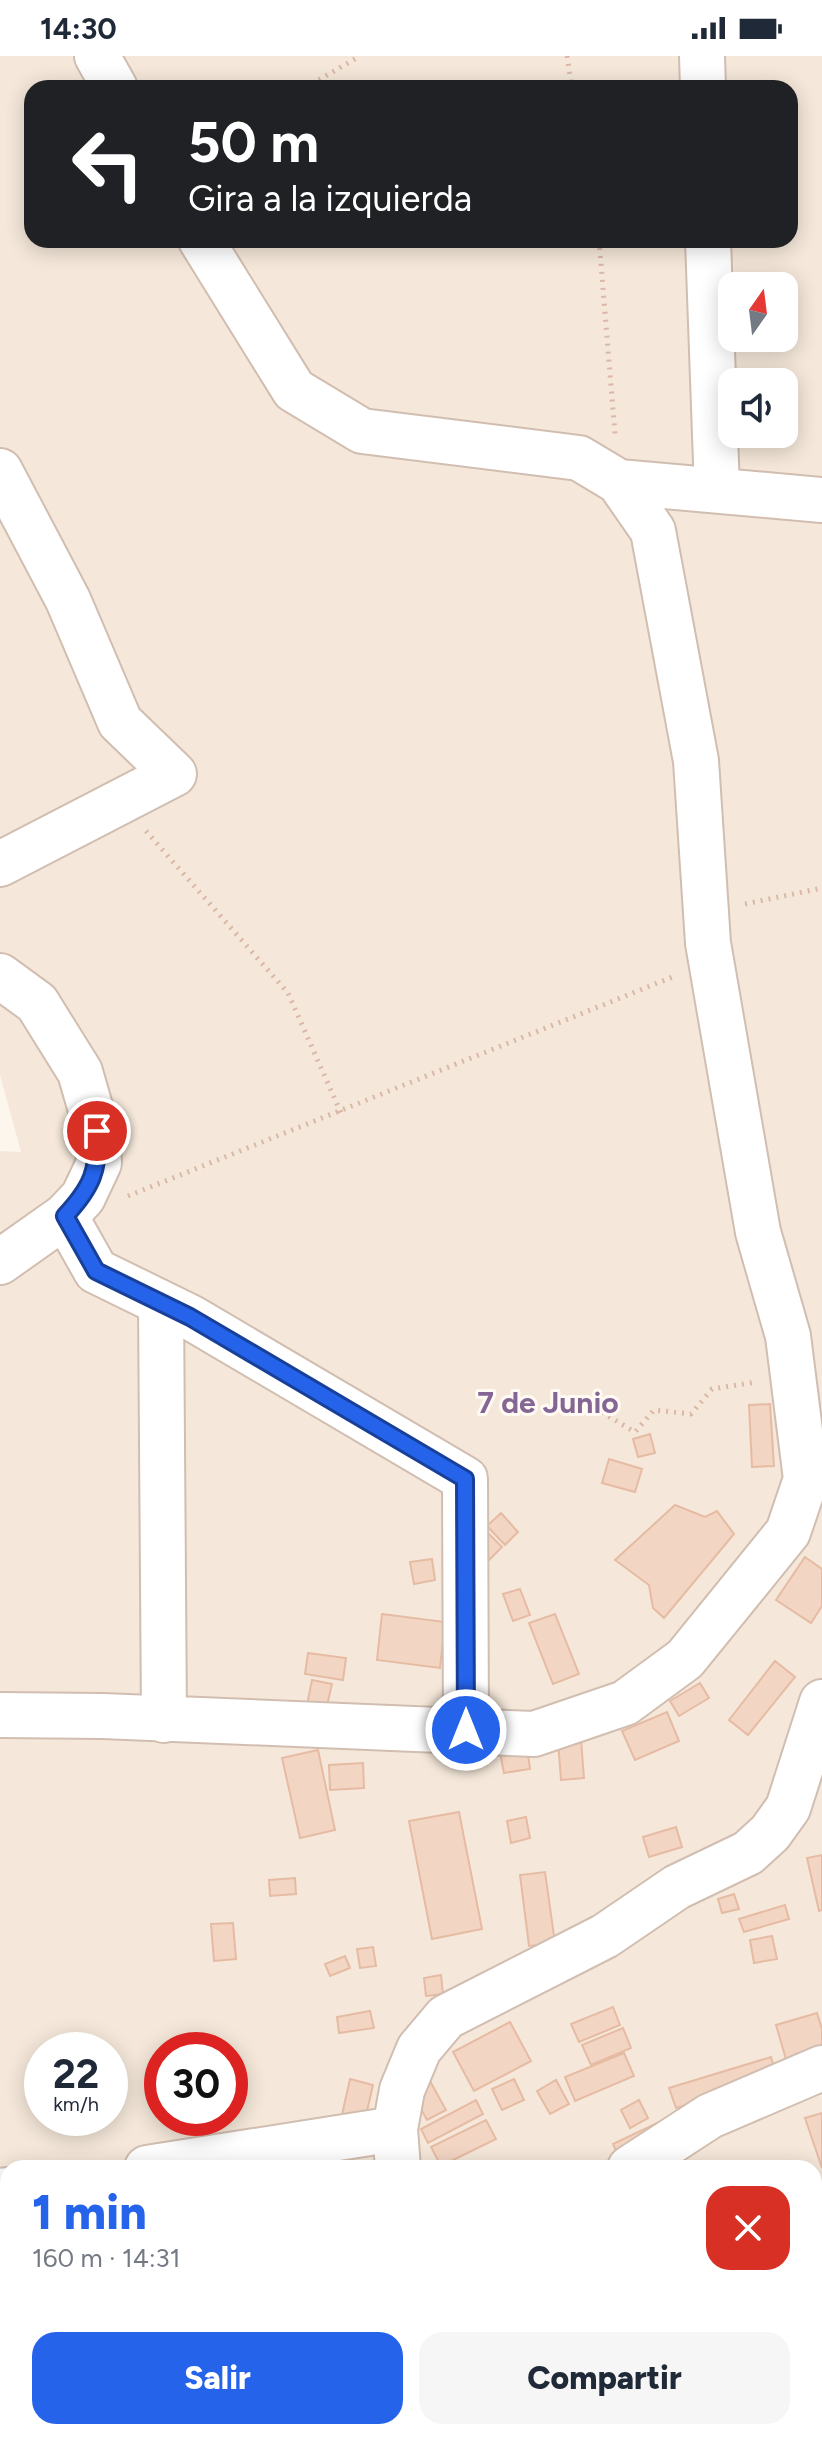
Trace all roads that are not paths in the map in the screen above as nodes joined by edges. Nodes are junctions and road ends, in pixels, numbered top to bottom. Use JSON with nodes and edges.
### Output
{"nodes":[{"id":1,"x":97,"y":56,"type":"edge"},
{"id":2,"x":702,"y":56,"type":"edge"},
{"id":3,"x":110,"y":80,"type":"edge"},
{"id":4,"x":703,"y":80,"type":"edge"},
{"id":5,"x":206,"y":248,"type":"edge"},
{"id":6,"x":708,"y":248,"type":"edge"},
{"id":7,"x":0,"y":471,"type":"edge"},
{"id":8,"x":619,"y":482,"type":"junction"},
{"id":9,"x":717,"y":490,"type":"junction"},
{"id":10,"x":822,"y":500,"type":"edge"},
{"id":11,"x":0,"y":864,"type":"edge"},
{"id":12,"x":0,"y":976,"type":"edge"},
{"id":13,"x":74,"y":1206,"type":"junction"},
{"id":14,"x":0,"y":1262,"type":"edge"},
{"id":15,"x":161,"y":1303,"type":"junction"},
{"id":16,"x":814,"y":1483,"type":"edge"},
{"id":17,"x":821,"y":1709,"type":"edge"},
{"id":18,"x":0,"y":1715,"type":"edge"},
{"id":19,"x":164,"y":1720,"type":"junction"},
{"id":20,"x":466,"y":1730,"type":"junction"},
{"id":21,"x":822,"y":2068,"type":"edge"},
{"id":22,"x":396,"y":2148,"type":"edge"},
{"id":23,"x":247,"y":2160,"type":"edge"},
{"id":24,"x":642,"y":2160,"type":"edge"}],
"edges":[{"from":1,"to":3,"type":"street"},
{"from":2,"to":4,"type":"street"},
{"from":5,"to":8,"type":"street"},
{"from":6,"to":9,"type":"street"},
{"from":7,"to":11,"type":"street"},
{"from":8,"to":9,"type":"street"},
{"from":8,"to":16,"type":"street"},
{"from":9,"to":10,"type":"street"},
{"from":12,"to":13,"type":"street"},
{"from":13,"to":14,"type":"street"},
{"from":13,"to":15,"type":"street"},
{"from":15,"to":19,"type":"street"},
{"from":15,"to":20,"type":"street"},
{"from":16,"to":20,"type":"street"},
{"from":17,"to":22,"type":"street"},
{"from":18,"to":19,"type":"street"},
{"from":19,"to":20,"type":"street"},
{"from":21,"to":24,"type":"street"},
{"from":22,"to":23,"type":"street"}]}
